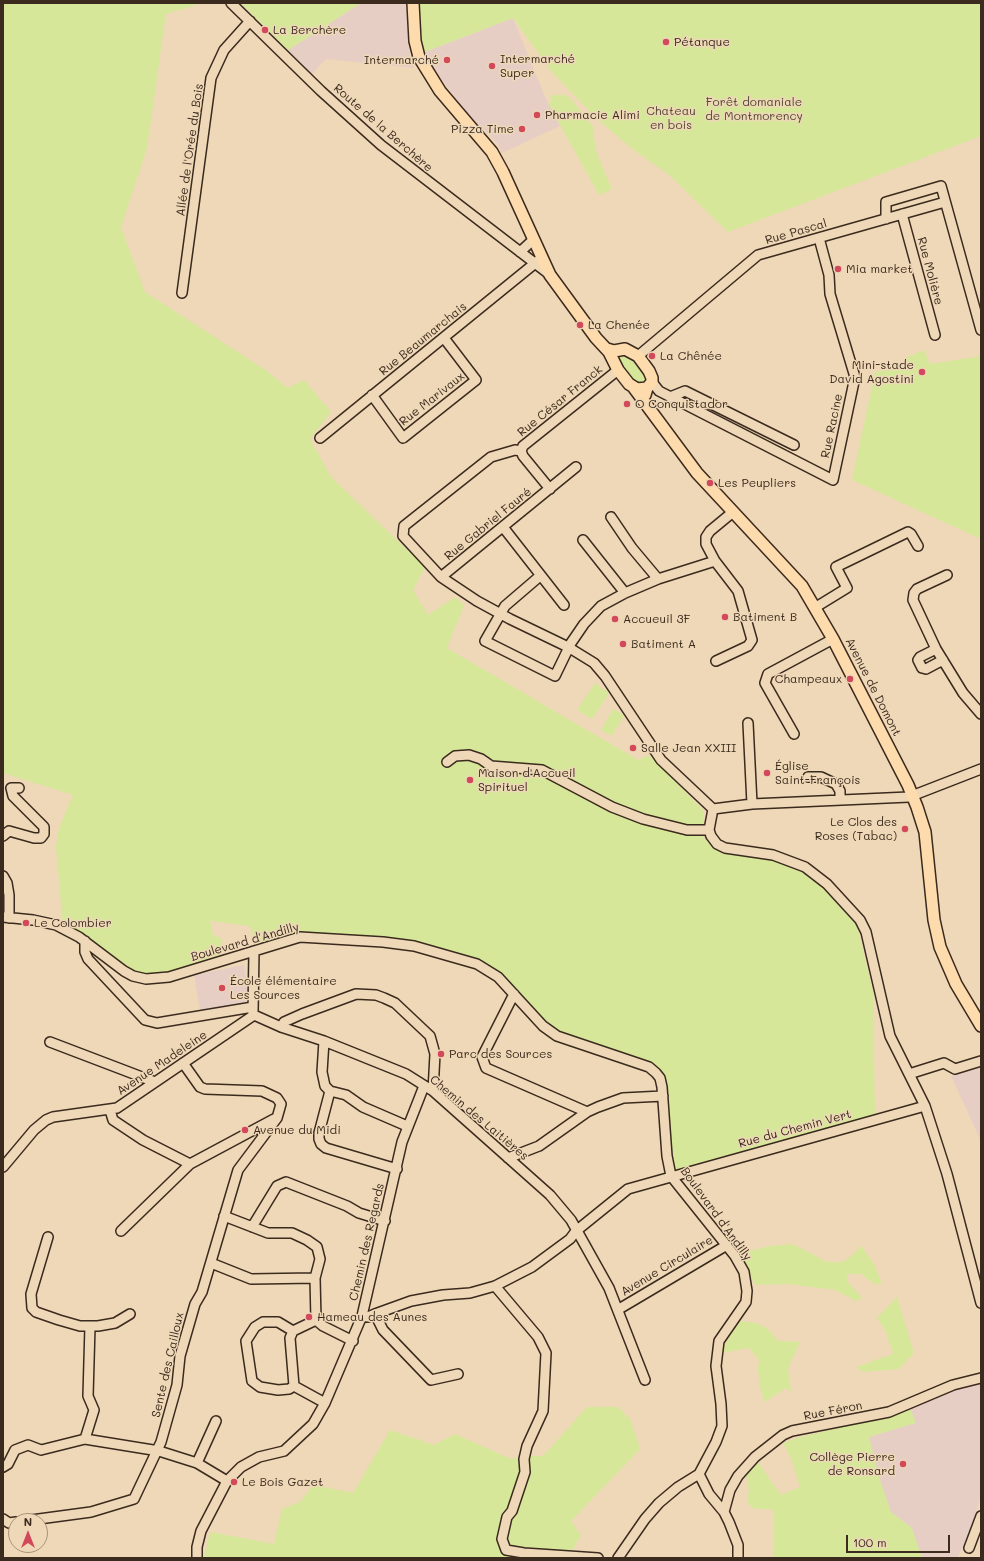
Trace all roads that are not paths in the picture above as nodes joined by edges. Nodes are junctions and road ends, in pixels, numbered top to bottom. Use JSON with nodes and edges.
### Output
{"nodes":[{"id":1,"x":231,"y":3,"type":"edge"},
{"id":2,"x":413,"y":3,"type":"edge"},
{"id":3,"x":250,"y":21,"type":"junction"},
{"id":4,"x":945,"y":202,"type":"junction"},
{"id":5,"x":902,"y":214,"type":"junction"},
{"id":6,"x":886,"y":219,"type":"junction"},
{"id":7,"x":819,"y":238,"type":"junction"},
{"id":8,"x":533,"y":240,"type":"junction"},
{"id":9,"x":520,"y":252,"type":"junction"},
{"id":10,"x":536,"y":260,"type":"junction"},
{"id":11,"x":182,"y":293,"type":"dead end"},
{"id":12,"x":981,"y":330,"type":"edge"},
{"id":13,"x":935,"y":335,"type":"dead end"},
{"id":14,"x":444,"y":338,"type":"junction"},
{"id":15,"x":607,"y":349,"type":"junction"},
{"id":16,"x":620,"y":350,"type":"junction"},
{"id":17,"x":638,"y":356,"type":"junction"},
{"id":18,"x":616,"y":365,"type":"junction"},
{"id":19,"x":651,"y":387,"type":"junction"},
{"id":20,"x":634,"y":388,"type":"junction"},
{"id":21,"x":372,"y":395,"type":"junction"},
{"id":22,"x":670,"y":397,"type":"junction"},
{"id":23,"x":647,"y":407,"type":"junction"},
{"id":24,"x":320,"y":438,"type":"dead end"},
{"id":25,"x":794,"y":445,"type":"dead end"},
{"id":26,"x":521,"y":451,"type":"junction"},
{"id":27,"x":576,"y":467,"type":"dead end"},
{"id":28,"x":550,"y":489,"type":"junction"},
{"id":29,"x":733,"y":512,"type":"junction"},
{"id":30,"x":611,"y":516,"type":"dead end"},
{"id":31,"x":503,"y":527,"type":"junction"},
{"id":32,"x":583,"y":540,"type":"dead end"},
{"id":33,"x":918,"y":546,"type":"dead end"},
{"id":34,"x":715,"y":561,"type":"junction"},
{"id":35,"x":947,"y":575,"type":"dead end"},
{"id":36,"x":540,"y":576,"type":"junction"},
{"id":37,"x":442,"y":577,"type":"junction"},
{"id":38,"x":658,"y":579,"type":"junction"},
{"id":39,"x":624,"y":593,"type":"junction"},
{"id":40,"x":564,"y":605,"type":"dead end"},
{"id":41,"x":816,"y":607,"type":"junction"},
{"id":42,"x":499,"y":612,"type":"junction"},
{"id":43,"x":833,"y":639,"type":"junction"},
{"id":44,"x":568,"y":647,"type":"junction"},
{"id":45,"x":936,"y":649,"type":"junction"},
{"id":46,"x":943,"y":660,"type":"junction"},
{"id":47,"x":716,"y":661,"type":"dead end"},
{"id":48,"x":980,"y":712,"type":"edge"},
{"id":49,"x":748,"y":723,"type":"dead end"},
{"id":50,"x":794,"y":734,"type":"dead end"},
{"id":51,"x":447,"y":762,"type":"dead end"},
{"id":52,"x":981,"y":770,"type":"edge"},
{"id":53,"x":808,"y":777,"type":"dead end"},
{"id":54,"x":19,"y":788,"type":"dead end"},
{"id":55,"x":913,"y":797,"type":"junction"},
{"id":56,"x":840,"y":800,"type":"junction"},
{"id":57,"x":752,"y":804,"type":"junction"},
{"id":58,"x":713,"y":809,"type":"junction"},
{"id":59,"x":709,"y":830,"type":"junction"},
{"id":60,"x":3,"y":836,"type":"edge"},
{"id":61,"x":3,"y":876,"type":"edge"},
{"id":62,"x":6,"y":918,"type":"edge"},
{"id":63,"x":85,"y":941,"type":"junction"},
{"id":64,"x":254,"y":951,"type":"junction"},
{"id":65,"x":514,"y":994,"type":"junction"},
{"id":66,"x":253,"y":1011,"type":"junction"},
{"id":67,"x":981,"y":1026,"type":"edge"},
{"id":68,"x":281,"y":1027,"type":"junction"},
{"id":69,"x":324,"y":1041,"type":"junction"},
{"id":70,"x":50,"y":1042,"type":"dead end"},
{"id":71,"x":981,"y":1061,"type":"edge"},
{"id":72,"x":183,"y":1062,"type":"junction"},
{"id":73,"x":909,"y":1074,"type":"junction"},
{"id":74,"x":155,"y":1082,"type":"junction"},
{"id":75,"x":424,"y":1086,"type":"junction"},
{"id":76,"x":330,"y":1092,"type":"junction"},
{"id":77,"x":433,"y":1092,"type":"junction"},
{"id":78,"x":663,"y":1096,"type":"junction"},
{"id":79,"x":925,"y":1106,"type":"junction"},
{"id":80,"x":110,"y":1110,"type":"junction"},
{"id":81,"x":588,"y":1112,"type":"junction"},
{"id":82,"x":276,"y":1118,"type":"junction"},
{"id":83,"x":407,"y":1126,"type":"junction"},
{"id":84,"x":508,"y":1158,"type":"junction"},
{"id":85,"x":190,"y":1164,"type":"junction"},
{"id":86,"x":3,"y":1167,"type":"edge"},
{"id":87,"x":397,"y":1169,"type":"junction"},
{"id":88,"x":671,"y":1176,"type":"junction"},
{"id":89,"x":224,"y":1216,"type":"junction"},
{"id":90,"x":385,"y":1220,"type":"junction"},
{"id":91,"x":252,"y":1227,"type":"junction"},
{"id":92,"x":121,"y":1230,"type":"dead end"},
{"id":93,"x":576,"y":1231,"type":"junction"},
{"id":94,"x":48,"y":1237,"type":"dead end"},
{"id":95,"x":727,"y":1245,"type":"junction"},
{"id":96,"x":211,"y":1263,"type":"junction"},
{"id":97,"x":315,"y":1278,"type":"junction"},
{"id":98,"x":495,"y":1286,"type":"junction"},
{"id":99,"x":981,"y":1303,"type":"edge"},
{"id":100,"x":619,"y":1309,"type":"junction"},
{"id":101,"x":130,"y":1314,"type":"dead end"},
{"id":102,"x":375,"y":1314,"type":"junction"},
{"id":103,"x":362,"y":1316,"type":"junction"},
{"id":104,"x":316,"y":1320,"type":"junction"},
{"id":105,"x":90,"y":1326,"type":"junction"},
{"id":106,"x":293,"y":1331,"type":"junction"},
{"id":107,"x":352,"y":1341,"type":"junction"},
{"id":108,"x":458,"y":1374,"type":"dead end"},
{"id":109,"x":981,"y":1378,"type":"edge"},
{"id":110,"x":645,"y":1380,"type":"dead end"},
{"id":111,"x":294,"y":1386,"type":"junction"},
{"id":112,"x":325,"y":1403,"type":"junction"},
{"id":113,"x":216,"y":1421,"type":"dead end"},
{"id":114,"x":85,"y":1439,"type":"junction"},
{"id":115,"x":159,"y":1450,"type":"junction"},
{"id":116,"x":198,"y":1464,"type":"junction"},
{"id":117,"x":3,"y":1467,"type":"edge"},
{"id":118,"x":699,"y":1474,"type":"junction"},
{"id":119,"x":227,"y":1481,"type":"junction"},
{"id":120,"x":724,"y":1512,"type":"junction"},
{"id":121,"x":981,"y":1516,"type":"edge"},
{"id":122,"x":48,"y":1518,"type":"edge"},
{"id":123,"x":969,"y":1548,"type":"dead end"},
{"id":124,"x":586,"y":1557,"type":"edge"},
{"id":125,"x":197,"y":1558,"type":"edge"},
{"id":126,"x":598,"y":1558,"type":"edge"},
{"id":127,"x":618,"y":1558,"type":"edge"},
{"id":128,"x":738,"y":1558,"type":"edge"}],
"edges":[{"from":1,"to":3,"type":"street","name":"Route de la Berchère"},
{"from":2,"to":8,"type":"main road"},
{"from":3,"to":9,"type":"street","name":"Route de la Berchère"},
{"from":3,"to":11,"type":"street","name":"Allée de l'Orée du Bois"},
{"from":4,"to":5,"type":"street","name":"Rue Pascal"},
{"from":4,"to":6,"type":"street"},
{"from":4,"to":12,"type":"street"},
{"from":5,"to":6,"type":"street","name":"Rue Pascal"},
{"from":5,"to":13,"type":"street","name":"Rue Molière"},
{"from":6,"to":7,"type":"street","name":"Rue Pascal"},
{"from":7,"to":17,"type":"street","name":"Rue Pascal"},
{"from":7,"to":22,"type":"street","name":"Rue Racine"},
{"from":8,"to":9,"type":"street"},
{"from":8,"to":10,"type":"main road"},
{"from":9,"to":10,"type":"street","name":"Route de la Berchère"},
{"from":10,"to":14,"type":"street","name":"Rue Beaumarchais"},
{"from":10,"to":15,"type":"main road","name":"Avenue de Domont"},
{"from":14,"to":21,"type":"street","name":"Rue Beaumarchais"},
{"from":14,"to":21,"type":"street","name":"Rue Marivaux"},
{"from":15,"to":16,"type":"main road"},
{"from":15,"to":18,"type":"main road","name":"Avenue de Domont"},
{"from":16,"to":17,"type":"main road"},
{"from":16,"to":18,"type":"main road"},
{"from":17,"to":19,"type":"main road"},
{"from":18,"to":20,"type":"main road","name":"Avenue de Domont"},
{"from":18,"to":26,"type":"street","name":"Rue César Franck"},
{"from":19,"to":20,"type":"main road"},
{"from":19,"to":22,"type":"street"},
{"from":19,"to":23,"type":"main road"},
{"from":20,"to":23,"type":"main road","name":"Avenue de Domont"},
{"from":21,"to":24,"type":"street","name":"Rue Beaumarchais"},
{"from":22,"to":25,"type":"street"},
{"from":23,"to":29,"type":"main road","name":"Avenue de Domont"},
{"from":26,"to":28,"type":"street","name":"Rue Gabriel Fauré"},
{"from":26,"to":37,"type":"street","name":"Rue César Franck"},
{"from":27,"to":28,"type":"street","name":"Rue Gabriel Fauré"},
{"from":28,"to":31,"type":"street","name":"Rue Gabriel Fauré"},
{"from":29,"to":34,"type":"street"},
{"from":29,"to":41,"type":"main road","name":"Avenue de Domont"},
{"from":30,"to":38,"type":"street"},
{"from":31,"to":36,"type":"street"},
{"from":31,"to":37,"type":"street","name":"Rue Gabriel Fauré"},
{"from":32,"to":39,"type":"street"},
{"from":33,"to":41,"type":"street"},
{"from":34,"to":38,"type":"street"},
{"from":34,"to":47,"type":"street"},
{"from":35,"to":45,"type":"street"},
{"from":36,"to":40,"type":"street"},
{"from":36,"to":42,"type":"street"},
{"from":37,"to":42,"type":"street"},
{"from":38,"to":39,"type":"street"},
{"from":39,"to":44,"type":"street"},
{"from":41,"to":43,"type":"main road","name":"Avenue de Domont"},
{"from":42,"to":44,"type":"street"},
{"from":42,"to":44,"type":"street"},
{"from":43,"to":50,"type":"street"},
{"from":43,"to":55,"type":"main road","name":"Avenue de Domont"},
{"from":44,"to":58,"type":"street"},
{"from":45,"to":46,"type":"street"},
{"from":45,"to":46,"type":"street"},
{"from":46,"to":48,"type":"street"},
{"from":49,"to":57,"type":"street"},
{"from":51,"to":59,"type":"street"},
{"from":52,"to":55,"type":"street"},
{"from":53,"to":56,"type":"street"},
{"from":54,"to":60,"type":"street"},
{"from":55,"to":56,"type":"street"},
{"from":55,"to":67,"type":"main road","name":"Avenue de Domont"},
{"from":56,"to":57,"type":"street"},
{"from":57,"to":58,"type":"street"},
{"from":58,"to":59,"type":"street"},
{"from":59,"to":73,"type":"street"},
{"from":61,"to":62,"type":"street"},
{"from":62,"to":63,"type":"street","name":"Boulevard d'Andilly"},
{"from":63,"to":64,"type":"street","name":"Boulevard d'Andilly"},
{"from":63,"to":66,"type":"street"},
{"from":64,"to":65,"type":"street","name":"Boulevard d'Andilly"},
{"from":64,"to":66,"type":"street"},
{"from":65,"to":78,"type":"street","name":"Boulevard d'Andilly"},
{"from":65,"to":81,"type":"street"},
{"from":66,"to":68,"type":"street","name":"Chemin des Laitières"},
{"from":66,"to":72,"type":"street","name":"Avenue Madeleine"},
{"from":68,"to":69,"type":"street","name":"Chemin des Laitières"},
{"from":68,"to":77,"type":"street"},
{"from":69,"to":75,"type":"street","name":"Chemin des Laitières"},
{"from":69,"to":76,"type":"street"},
{"from":70,"to":74,"type":"street"},
{"from":71,"to":73,"type":"street"},
{"from":72,"to":74,"type":"street","name":"Avenue Madeleine"},
{"from":72,"to":82,"type":"street"},
{"from":73,"to":79,"type":"street"},
{"from":74,"to":80,"type":"street","name":"Avenue Madeleine"},
{"from":75,"to":77,"type":"street","name":"Chemin des Laitières"},
{"from":75,"to":83,"type":"street","name":"Chemin des Regards"},
{"from":76,"to":83,"type":"street"},
{"from":76,"to":87,"type":"street"},
{"from":77,"to":84,"type":"street","name":"Chemin des Laitières"},
{"from":78,"to":81,"type":"street"},
{"from":78,"to":88,"type":"street","name":"Boulevard d'Andilly"},
{"from":79,"to":88,"type":"street","name":"Rue du Chemin Vert"},
{"from":79,"to":99,"type":"street"},
{"from":80,"to":85,"type":"street"},
{"from":80,"to":86,"type":"street","name":"Avenue Madeleine"},
{"from":81,"to":84,"type":"street"},
{"from":82,"to":85,"type":"street"},
{"from":82,"to":89,"type":"street"},
{"from":83,"to":87,"type":"street","name":"Chemin des Regards"},
{"from":84,"to":93,"type":"street","name":"Chemin des Laitières"},
{"from":85,"to":92,"type":"street"},
{"from":87,"to":90,"type":"street","name":"Chemin des Regards"},
{"from":88,"to":93,"type":"street","name":"Rue du Chemin Vert"},
{"from":88,"to":95,"type":"street","name":"Boulevard d'Andilly"},
{"from":89,"to":91,"type":"street"},
{"from":89,"to":96,"type":"street"},
{"from":90,"to":91,"type":"street"},
{"from":90,"to":103,"type":"street","name":"Chemin des Regards"},
{"from":91,"to":97,"type":"street"},
{"from":93,"to":98,"type":"street","name":"Rue du Chemin Vert"},
{"from":93,"to":100,"type":"street","name":"Chemin des Laitières"},
{"from":94,"to":105,"type":"street"},
{"from":95,"to":100,"type":"street","name":"Avenue Circulaire"},
{"from":95,"to":118,"type":"street","name":"Boulevard d'Andilly"},
{"from":96,"to":97,"type":"street"},
{"from":96,"to":115,"type":"street","name":"Sente des Cailloux"},
{"from":97,"to":104,"type":"street"},
{"from":98,"to":102,"type":"street","name":"Rue du Chemin Vert"},
{"from":98,"to":124,"type":"street"},
{"from":100,"to":110,"type":"street","name":"Chemin des Laitières"},
{"from":101,"to":105,"type":"street"},
{"from":102,"to":103,"type":"street","name":"Rue du Chemin Vert"},
{"from":102,"to":108,"type":"street"},
{"from":103,"to":107,"type":"street","name":"Chemin des Regards"},
{"from":104,"to":106,"type":"street"},
{"from":104,"to":107,"type":"street"},
{"from":105,"to":114,"type":"street"},
{"from":106,"to":111,"type":"street"},
{"from":106,"to":111,"type":"street"},
{"from":107,"to":112,"type":"street","name":"Chemin des Regards"},
{"from":109,"to":120,"type":"street","name":"Rue Féron"},
{"from":111,"to":112,"type":"street"},
{"from":112,"to":119,"type":"street","name":"Chemin des Regards"},
{"from":113,"to":116,"type":"street"},
{"from":114,"to":115,"type":"street"},
{"from":114,"to":117,"type":"street"},
{"from":115,"to":116,"type":"street"},
{"from":115,"to":122,"type":"street","name":"Sente des Cailloux"},
{"from":116,"to":119,"type":"street"},
{"from":118,"to":120,"type":"street"},
{"from":118,"to":127,"type":"street"},
{"from":119,"to":125,"type":"street","name":"Chemin des Regards"},
{"from":120,"to":128,"type":"street"},
{"from":121,"to":123,"type":"street"},
{"from":124,"to":126,"type":"street"}]}
